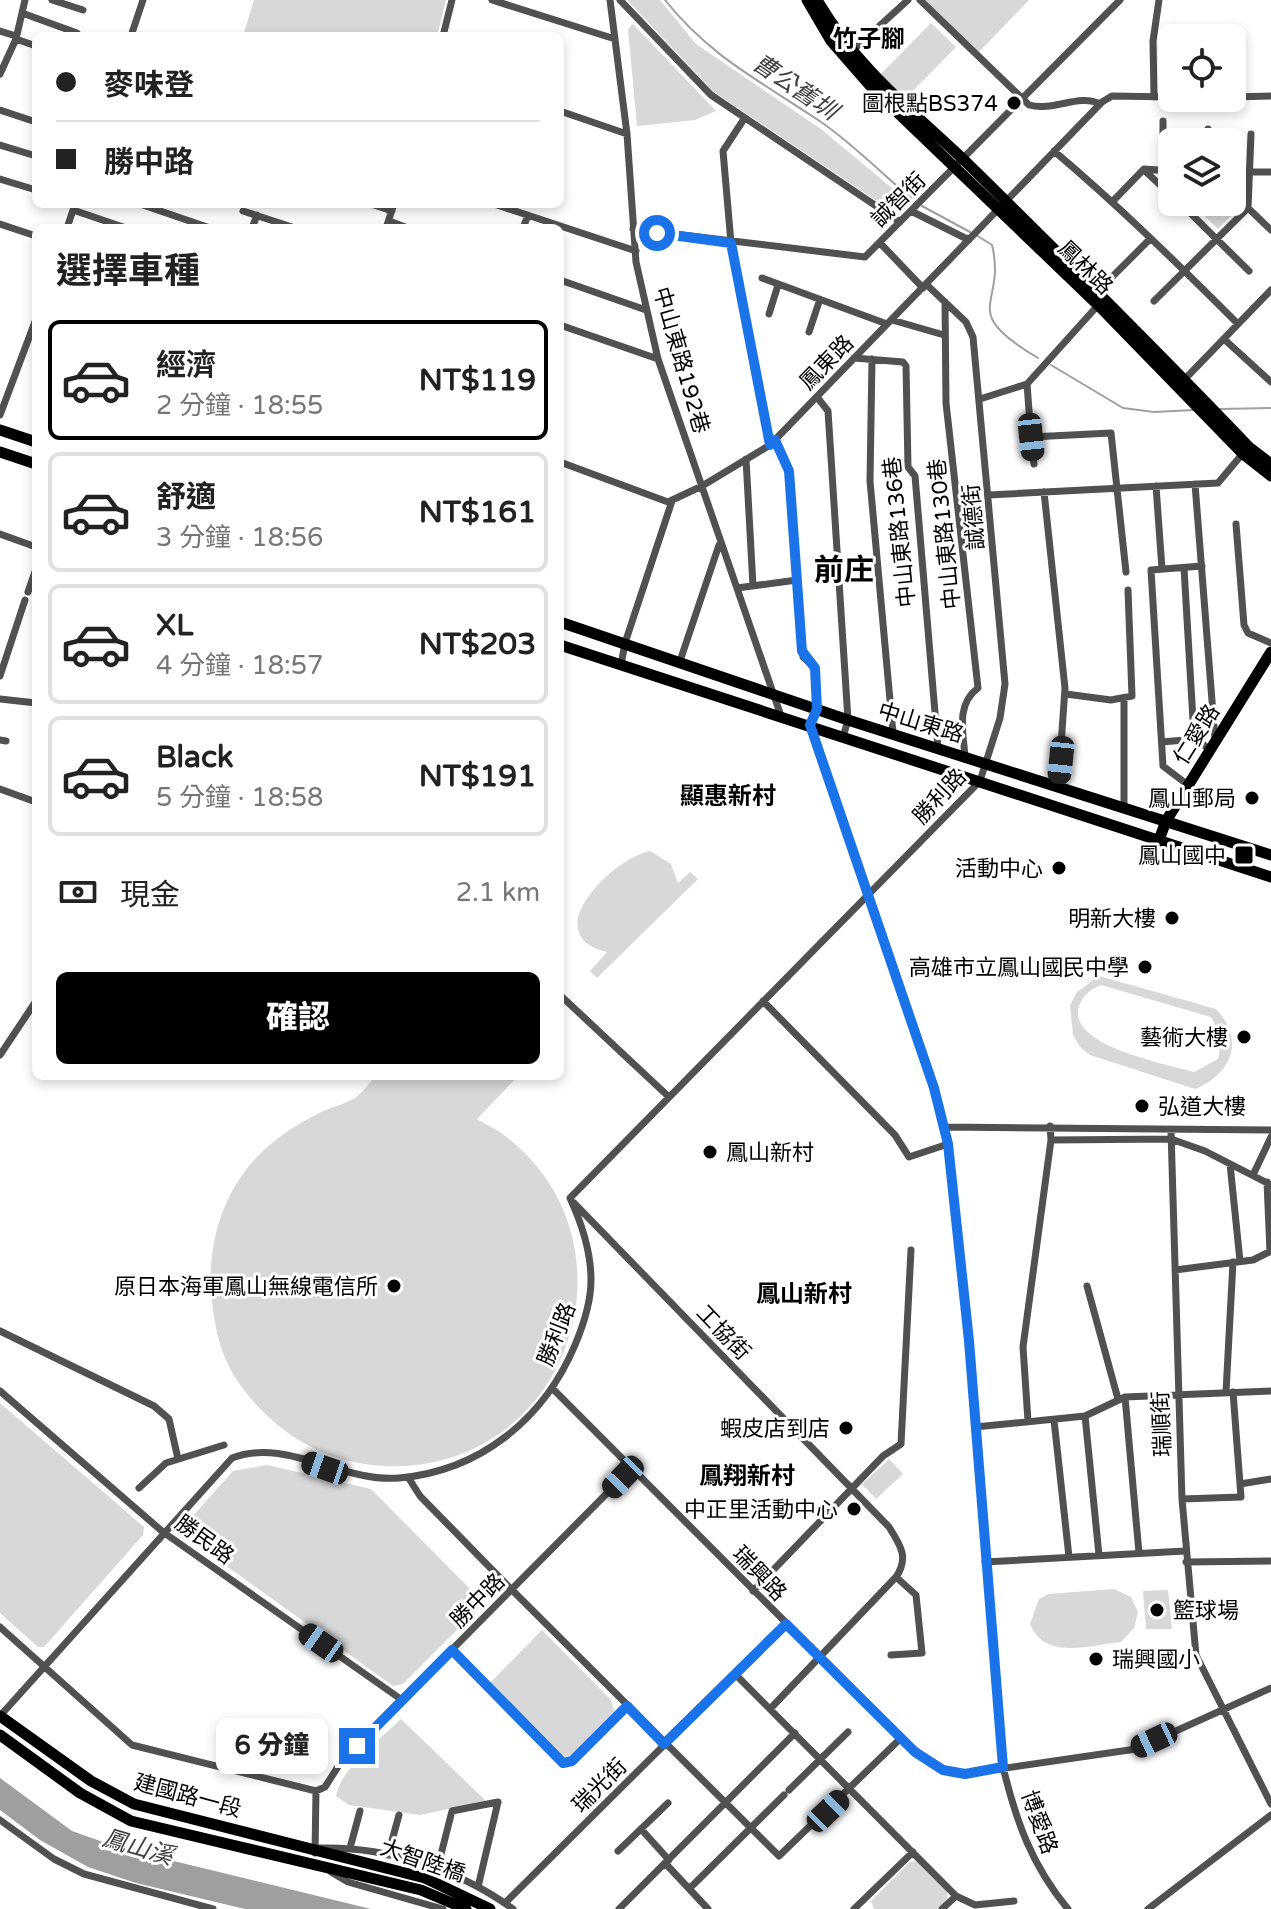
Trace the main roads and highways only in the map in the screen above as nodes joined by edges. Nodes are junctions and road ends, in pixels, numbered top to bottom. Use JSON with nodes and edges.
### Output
{"nodes":[{"id":1,"x":807,"y":0,"type":"edge"},
{"id":2,"x":817,"y":0,"type":"edge"},
{"id":3,"x":848,"y":55,"type":"junction"},
{"id":4,"x":0,"y":430,"type":"edge"},
{"id":5,"x":32,"y":441,"type":"edge"},
{"id":6,"x":1246,"y":450,"type":"junction"},
{"id":7,"x":0,"y":452,"type":"edge"},
{"id":8,"x":32,"y":463,"type":"edge"},
{"id":9,"x":1271,"y":464,"type":"edge"},
{"id":10,"x":1271,"y":476,"type":"edge"},
{"id":11,"x":564,"y":623,"type":"edge"},
{"id":12,"x":564,"y":646,"type":"edge"},
{"id":13,"x":1271,"y":652,"type":"edge"},
{"id":14,"x":1166,"y":821,"type":"junction"},
{"id":15,"x":1159,"y":840,"type":"junction"},
{"id":16,"x":1271,"y":855,"type":"edge"},
{"id":17,"x":1271,"y":877,"type":"edge"},
{"id":18,"x":0,"y":1716,"type":"edge"},
{"id":19,"x":0,"y":1735,"type":"edge"},
{"id":20,"x":346,"y":1851,"type":"joint"},
{"id":21,"x":338,"y":1868,"type":"joint"},
{"id":22,"x":466,"y":1909,"type":"edge"},
{"id":23,"x":490,"y":1909,"type":"edge"}],
"edges":[{"from":1,"to":3,"type":"main road"},
{"from":2,"to":3,"type":"main road"},
{"from":3,"to":6,"type":"main road","name":"鳳林路"},
{"from":4,"to":5,"type":"main road"},
{"from":6,"to":9,"type":"main road","name":"鳳林路"},
{"from":6,"to":10,"type":"main road","name":"鳳林路"},
{"from":7,"to":8,"type":"main road"},
{"from":11,"to":14,"type":"main road","name":"中山東路"},
{"from":12,"to":15,"type":"main road","name":"中山東路"},
{"from":13,"to":14,"type":"main road","name":"仁愛路"},
{"from":14,"to":15,"type":"main road","name":"仁愛路"},
{"from":14,"to":16,"type":"main road","name":"中山東路"},
{"from":15,"to":17,"type":"main road","name":"中山東路"},
{"from":18,"to":20,"type":"main road","name":"建國路一段"},
{"from":19,"to":21,"type":"main road","name":"建國路一段"},
{"from":20,"to":23,"type":"main road","name":"大智陸橋"},
{"from":21,"to":22,"type":"main road","name":"大智陸橋"}]}
